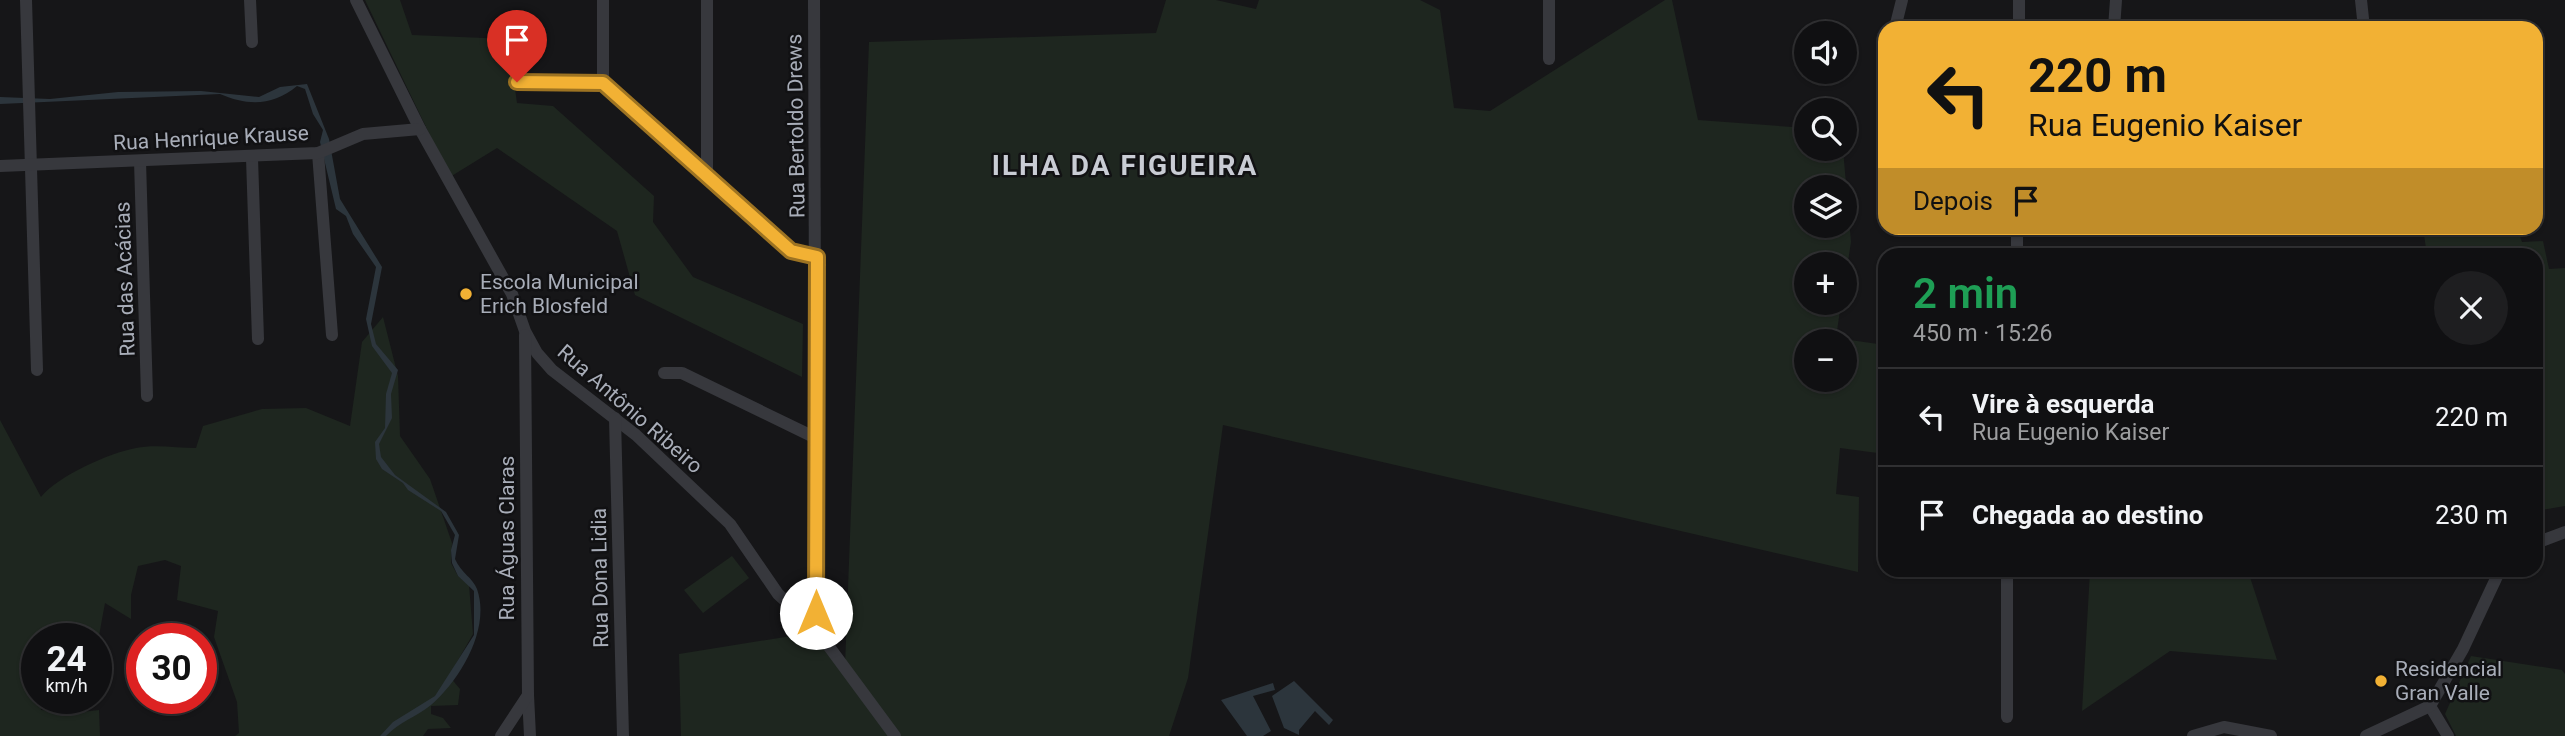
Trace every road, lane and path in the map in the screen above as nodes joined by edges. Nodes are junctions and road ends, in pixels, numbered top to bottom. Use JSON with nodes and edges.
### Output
{"nodes":[{"id":1,"x":26,"y":0,"type":"edge"},
{"id":2,"x":250,"y":0,"type":"edge"},
{"id":3,"x":356,"y":0,"type":"edge"},
{"id":4,"x":603,"y":0,"type":"edge"},
{"id":5,"x":707,"y":0,"type":"edge"},
{"id":6,"x":814,"y":0,"type":"edge"},
{"id":7,"x":1549,"y":0,"type":"edge"},
{"id":8,"x":1902,"y":0,"type":"edge"},
{"id":9,"x":2019,"y":0,"type":"edge"},
{"id":10,"x":2116,"y":0,"type":"edge"},
{"id":11,"x":2361,"y":0,"type":"edge"},
{"id":12,"x":1897,"y":21,"type":"edge"},
{"id":13,"x":2019,"y":21,"type":"edge"},
{"id":14,"x":2114,"y":21,"type":"edge"},
{"id":15,"x":2363,"y":21,"type":"edge"},
{"id":16,"x":252,"y":42,"type":"dead end"},
{"id":17,"x":1549,"y":59,"type":"dead end"},
{"id":18,"x":517,"y":82,"type":"dead end"},
{"id":19,"x":603,"y":83,"type":"junction"},
{"id":20,"x":420,"y":129,"type":"junction"},
{"id":21,"x":318,"y":153,"type":"junction"},
{"id":22,"x":252,"y":158,"type":"junction"},
{"id":23,"x":140,"y":161,"type":"junction"},
{"id":24,"x":31,"y":165,"type":"junction"},
{"id":25,"x":0,"y":166,"type":"edge"},
{"id":26,"x":707,"y":175,"type":"junction"},
{"id":27,"x":817,"y":257,"type":"junction"},
{"id":28,"x":525,"y":331,"type":"junction"},
{"id":29,"x":332,"y":335,"type":"dead end"},
{"id":30,"x":258,"y":338,"type":"dead end"},
{"id":31,"x":37,"y":370,"type":"dead end"},
{"id":32,"x":552,"y":370,"type":"junction"},
{"id":33,"x":664,"y":373,"type":"dead end"},
{"id":34,"x":525,"y":379,"type":"junction"},
{"id":35,"x":147,"y":396,"type":"dead end"},
{"id":36,"x":615,"y":418,"type":"junction"},
{"id":37,"x":818,"y":439,"type":"junction"},
{"id":38,"x":2565,"y":532,"type":"edge"},
{"id":39,"x":2543,"y":540,"type":"edge"},
{"id":40,"x":2007,"y":577,"type":"edge"},
{"id":41,"x":2497,"y":577,"type":"edge"},
{"id":42,"x":816,"y":629,"type":"junction"},
{"id":43,"x":528,"y":695,"type":"junction"},
{"id":44,"x":2430,"y":706,"type":"junction"},
{"id":45,"x":2007,"y":717,"type":"dead end"},
{"id":46,"x":501,"y":736,"type":"edge"},
{"id":47,"x":530,"y":736,"type":"edge"},
{"id":48,"x":623,"y":736,"type":"edge"},
{"id":49,"x":895,"y":736,"type":"edge"},
{"id":50,"x":2193,"y":736,"type":"edge"},
{"id":51,"x":2271,"y":736,"type":"edge"},
{"id":52,"x":2366,"y":736,"type":"edge"},
{"id":53,"x":2448,"y":736,"type":"edge"}],
"edges":[{"from":1,"to":24,"type":"street"},
{"from":2,"to":16,"type":"street"},
{"from":3,"to":20,"type":"street","name":"Rua Antônio Ribeiro"},
{"from":4,"to":19,"type":"street"},
{"from":5,"to":26,"type":"street"},
{"from":6,"to":27,"type":"street","name":"Rua Bertoldo Drews"},
{"from":7,"to":17,"type":"street"},
{"from":8,"to":12,"type":"street"},
{"from":9,"to":13,"type":"street"},
{"from":10,"to":14,"type":"street"},
{"from":11,"to":15,"type":"street"},
{"from":18,"to":19,"type":"street"},
{"from":19,"to":26,"type":"street"},
{"from":20,"to":21,"type":"street","name":"Rua Henrique Krause"},
{"from":20,"to":28,"type":"street","name":"Rua Antônio Ribeiro"},
{"from":21,"to":22,"type":"street","name":"Rua Henrique Krause"},
{"from":21,"to":29,"type":"street"},
{"from":22,"to":23,"type":"street","name":"Rua Henrique Krause"},
{"from":22,"to":30,"type":"street"},
{"from":23,"to":24,"type":"street","name":"Rua Henrique Krause"},
{"from":23,"to":35,"type":"street","name":"Rua das Acácias"},
{"from":24,"to":25,"type":"street","name":"Rua Henrique Krause"},
{"from":24,"to":31,"type":"street"},
{"from":26,"to":27,"type":"street"},
{"from":27,"to":37,"type":"street","name":"Rua Bertoldo Drews"},
{"from":28,"to":32,"type":"street","name":"Rua Antônio Ribeiro"},
{"from":28,"to":34,"type":"street","name":"Rua Águas Claras"},
{"from":32,"to":34,"type":"street"},
{"from":32,"to":36,"type":"street","name":"Rua Antônio Ribeiro"},
{"from":33,"to":37,"type":"street"},
{"from":34,"to":43,"type":"street","name":"Rua Águas Claras"},
{"from":36,"to":42,"type":"street","name":"Rua Antônio Ribeiro"},
{"from":36,"to":48,"type":"street","name":"Rua Dona Lidia"},
{"from":37,"to":42,"type":"street","name":"Rua Bertoldo Drews"},
{"from":38,"to":39,"type":"street"},
{"from":40,"to":45,"type":"street"},
{"from":41,"to":44,"type":"street"},
{"from":42,"to":49,"type":"street","name":"Rua Antônio Ribeiro"},
{"from":43,"to":46,"type":"street"},
{"from":43,"to":47,"type":"street","name":"Rua Águas Claras"},
{"from":44,"to":52,"type":"street"},
{"from":44,"to":53,"type":"street"},
{"from":50,"to":51,"type":"street"}]}
